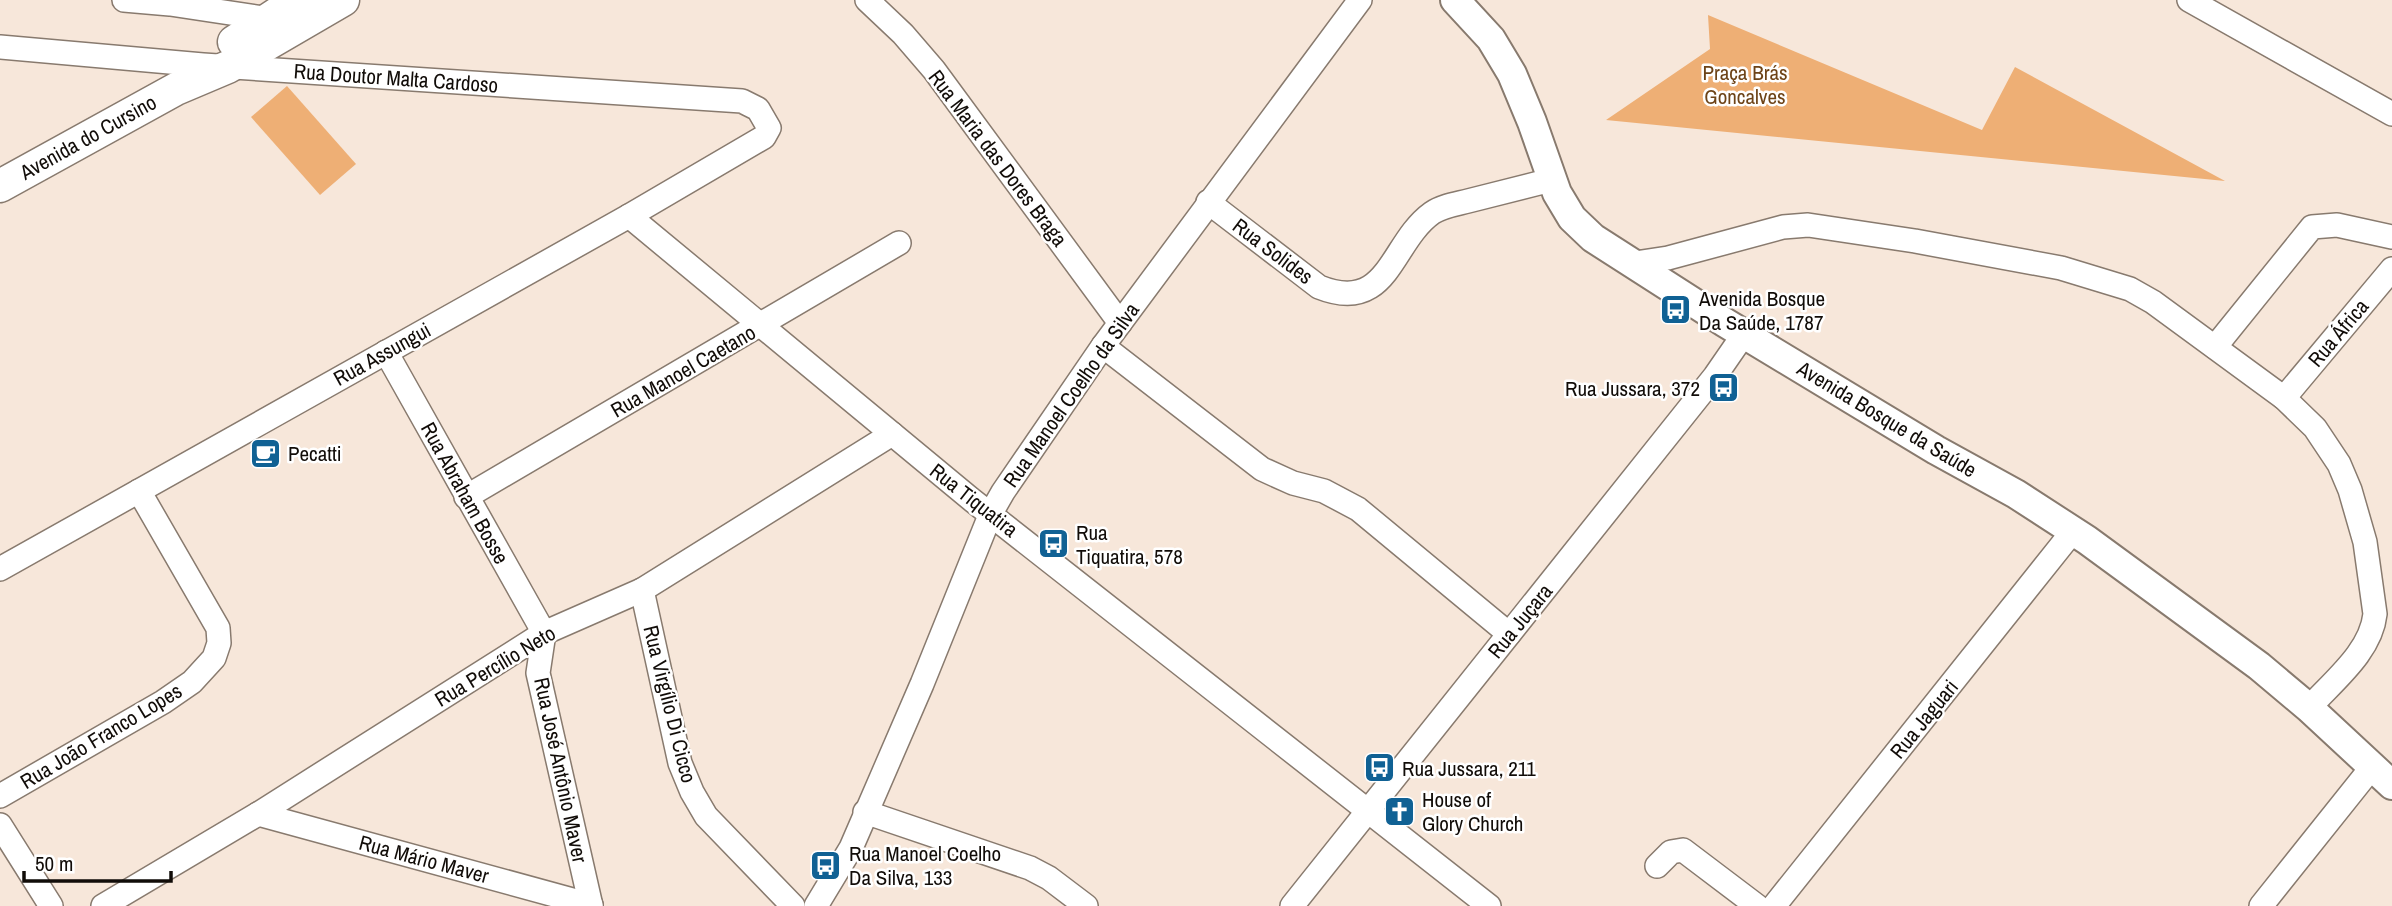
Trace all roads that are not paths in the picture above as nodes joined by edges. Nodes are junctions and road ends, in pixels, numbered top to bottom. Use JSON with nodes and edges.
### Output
{"nodes":[{"id":1,"x":124,"y":0,"type":"edge"},
{"id":2,"x":342,"y":0,"type":"edge"},
{"id":3,"x":867,"y":0,"type":"edge"},
{"id":4,"x":1360,"y":0,"type":"edge"},
{"id":5,"x":1455,"y":0,"type":"edge"},
{"id":6,"x":2189,"y":0,"type":"edge"},
{"id":7,"x":171,"y":2,"type":"edge"},
{"id":8,"x":288,"y":15,"type":"edge"},
{"id":9,"x":0,"y":47,"type":"edge"},
{"id":10,"x":216,"y":66,"type":"junction"},
{"id":11,"x":2392,"y":114,"type":"edge"},
{"id":12,"x":764,"y":137,"type":"joint"},
{"id":13,"x":1551,"y":180,"type":"junction"},
{"id":14,"x":0,"y":186,"type":"edge"},
{"id":15,"x":1208,"y":202,"type":"junction"},
{"id":16,"x":629,"y":216,"type":"junction"},
{"id":17,"x":2392,"y":237,"type":"edge"},
{"id":18,"x":899,"y":243,"type":"dead end"},
{"id":19,"x":1635,"y":264,"type":"junction"},
{"id":20,"x":2392,"y":268,"type":"edge"},
{"id":21,"x":1120,"y":323,"type":"junction"},
{"id":22,"x":760,"y":326,"type":"junction"},
{"id":23,"x":1744,"y":334,"type":"junction"},
{"id":24,"x":1103,"y":346,"type":"junction"},
{"id":25,"x":2215,"y":347,"type":"junction"},
{"id":26,"x":386,"y":352,"type":"junction"},
{"id":27,"x":2284,"y":398,"type":"junction"},
{"id":28,"x":892,"y":434,"type":"junction"},
{"id":29,"x":139,"y":491,"type":"junction"},
{"id":30,"x":466,"y":497,"type":"junction"},
{"id":31,"x":991,"y":513,"type":"junction"},
{"id":32,"x":2070,"y":536,"type":"junction"},
{"id":33,"x":0,"y":569,"type":"edge"},
{"id":34,"x":642,"y":590,"type":"junction"},
{"id":35,"x":544,"y":633,"type":"junction"},
{"id":36,"x":1509,"y":634,"type":"junction"},
{"id":37,"x":2309,"y":708,"type":"junction"},
{"id":38,"x":2382,"y":776,"type":"edge"},
{"id":39,"x":0,"y":796,"type":"edge"},
{"id":40,"x":1368,"y":811,"type":"junction"},
{"id":41,"x":865,"y":812,"type":"junction"},
{"id":42,"x":258,"y":814,"type":"junction"},
{"id":43,"x":0,"y":825,"type":"edge"},
{"id":44,"x":1657,"y":866,"type":"dead end"},
{"id":45,"x":591,"y":905,"type":"edge"},
{"id":46,"x":51,"y":906,"type":"edge"},
{"id":47,"x":103,"y":906,"type":"edge"},
{"id":48,"x":793,"y":906,"type":"edge"},
{"id":49,"x":816,"y":906,"type":"edge"},
{"id":50,"x":1086,"y":906,"type":"edge"},
{"id":51,"x":1292,"y":906,"type":"edge"},
{"id":52,"x":1489,"y":906,"type":"edge"},
{"id":53,"x":1757,"y":906,"type":"edge"},
{"id":54,"x":1774,"y":906,"type":"edge"},
{"id":55,"x":2261,"y":906,"type":"edge"}],
"edges":[{"from":1,"to":7,"type":"street"},
{"from":2,"to":8,"type":"main road","name":"Avenida do Cursino"},
{"from":3,"to":21,"type":"street","name":"Rua Maria das Dores Braga"},
{"from":4,"to":15,"type":"street","name":"Rua Manoel Coelho da Silva"},
{"from":5,"to":13,"type":"street","name":"Avenida Bosque da Saúde"},
{"from":6,"to":11,"type":"street"},
{"from":7,"to":8,"type":"street"},
{"from":8,"to":10,"type":"main road","name":"Avenida do Cursino"},
{"from":9,"to":10,"type":"street","name":"Rua Doutor Malta Cardoso"},
{"from":10,"to":12,"type":"street","name":"Rua Doutor Malta Cardoso"},
{"from":10,"to":14,"type":"main road","name":"Avenida do Cursino"},
{"from":12,"to":16,"type":"street","name":"Rua Assungui"},
{"from":13,"to":15,"type":"street","name":"Rua Solides"},
{"from":13,"to":19,"type":"street","name":"Avenida Bosque da Saúde"},
{"from":15,"to":21,"type":"street","name":"Rua Manoel Coelho da Silva"},
{"from":16,"to":22,"type":"street","name":"Rua Tiquatira"},
{"from":16,"to":26,"type":"street","name":"Rua Assungui"},
{"from":17,"to":25,"type":"street"},
{"from":18,"to":22,"type":"street","name":"Rua Manoel Caetano"},
{"from":19,"to":23,"type":"street","name":"Avenida Bosque da Saúde"},
{"from":19,"to":25,"type":"street"},
{"from":20,"to":27,"type":"street","name":"Rua África"},
{"from":21,"to":24,"type":"street","name":"Rua Manoel Coelho da Silva"},
{"from":22,"to":28,"type":"street","name":"Rua Tiquatira"},
{"from":22,"to":30,"type":"street","name":"Rua Manoel Caetano"},
{"from":23,"to":32,"type":"street","name":"Avenida Bosque da Saúde"},
{"from":23,"to":36,"type":"street","name":"Rua Juçara"},
{"from":24,"to":31,"type":"street","name":"Rua Manoel Coelho da Silva"},
{"from":24,"to":36,"type":"street"},
{"from":25,"to":27,"type":"street"},
{"from":26,"to":29,"type":"street","name":"Rua Assungui"},
{"from":26,"to":30,"type":"street","name":"Rua Abraham Bosse"},
{"from":27,"to":37,"type":"street"},
{"from":28,"to":31,"type":"street","name":"Rua Tiquatira"},
{"from":28,"to":34,"type":"street","name":"Rua Percílio Neto"},
{"from":29,"to":33,"type":"street","name":"Rua Assungui"},
{"from":29,"to":39,"type":"street","name":"Rua João Franco Lopes"},
{"from":30,"to":35,"type":"street","name":"Rua Abraham Bosse"},
{"from":31,"to":40,"type":"street","name":"Rua Tiquatira"},
{"from":31,"to":41,"type":"street","name":"Rua Manoel Coelho da Silva"},
{"from":32,"to":37,"type":"street","name":"Avenida Bosque da Saúde"},
{"from":32,"to":54,"type":"street","name":"Rua Jaguari"},
{"from":34,"to":35,"type":"street","name":"Rua Percílio Neto"},
{"from":34,"to":48,"type":"street","name":"Rua Virgílio Di Cicco"},
{"from":35,"to":42,"type":"street","name":"Rua Percílio Neto"},
{"from":35,"to":45,"type":"street","name":"Rua José Antônio Maver"},
{"from":36,"to":40,"type":"street","name":"Rua Juçara"},
{"from":37,"to":38,"type":"street","name":"Avenida Bosque da Saúde"},
{"from":38,"to":55,"type":"street"},
{"from":40,"to":51,"type":"street","name":"Rua Juçara"},
{"from":40,"to":52,"type":"street","name":"Rua Tiquatira"},
{"from":41,"to":49,"type":"street","name":"Rua Manoel Coelho da Silva"},
{"from":41,"to":50,"type":"street"},
{"from":42,"to":45,"type":"street","name":"Rua Mário Maver"},
{"from":42,"to":47,"type":"street","name":"Rua Percílio Neto"},
{"from":43,"to":46,"type":"street"},
{"from":44,"to":53,"type":"street"}]}
